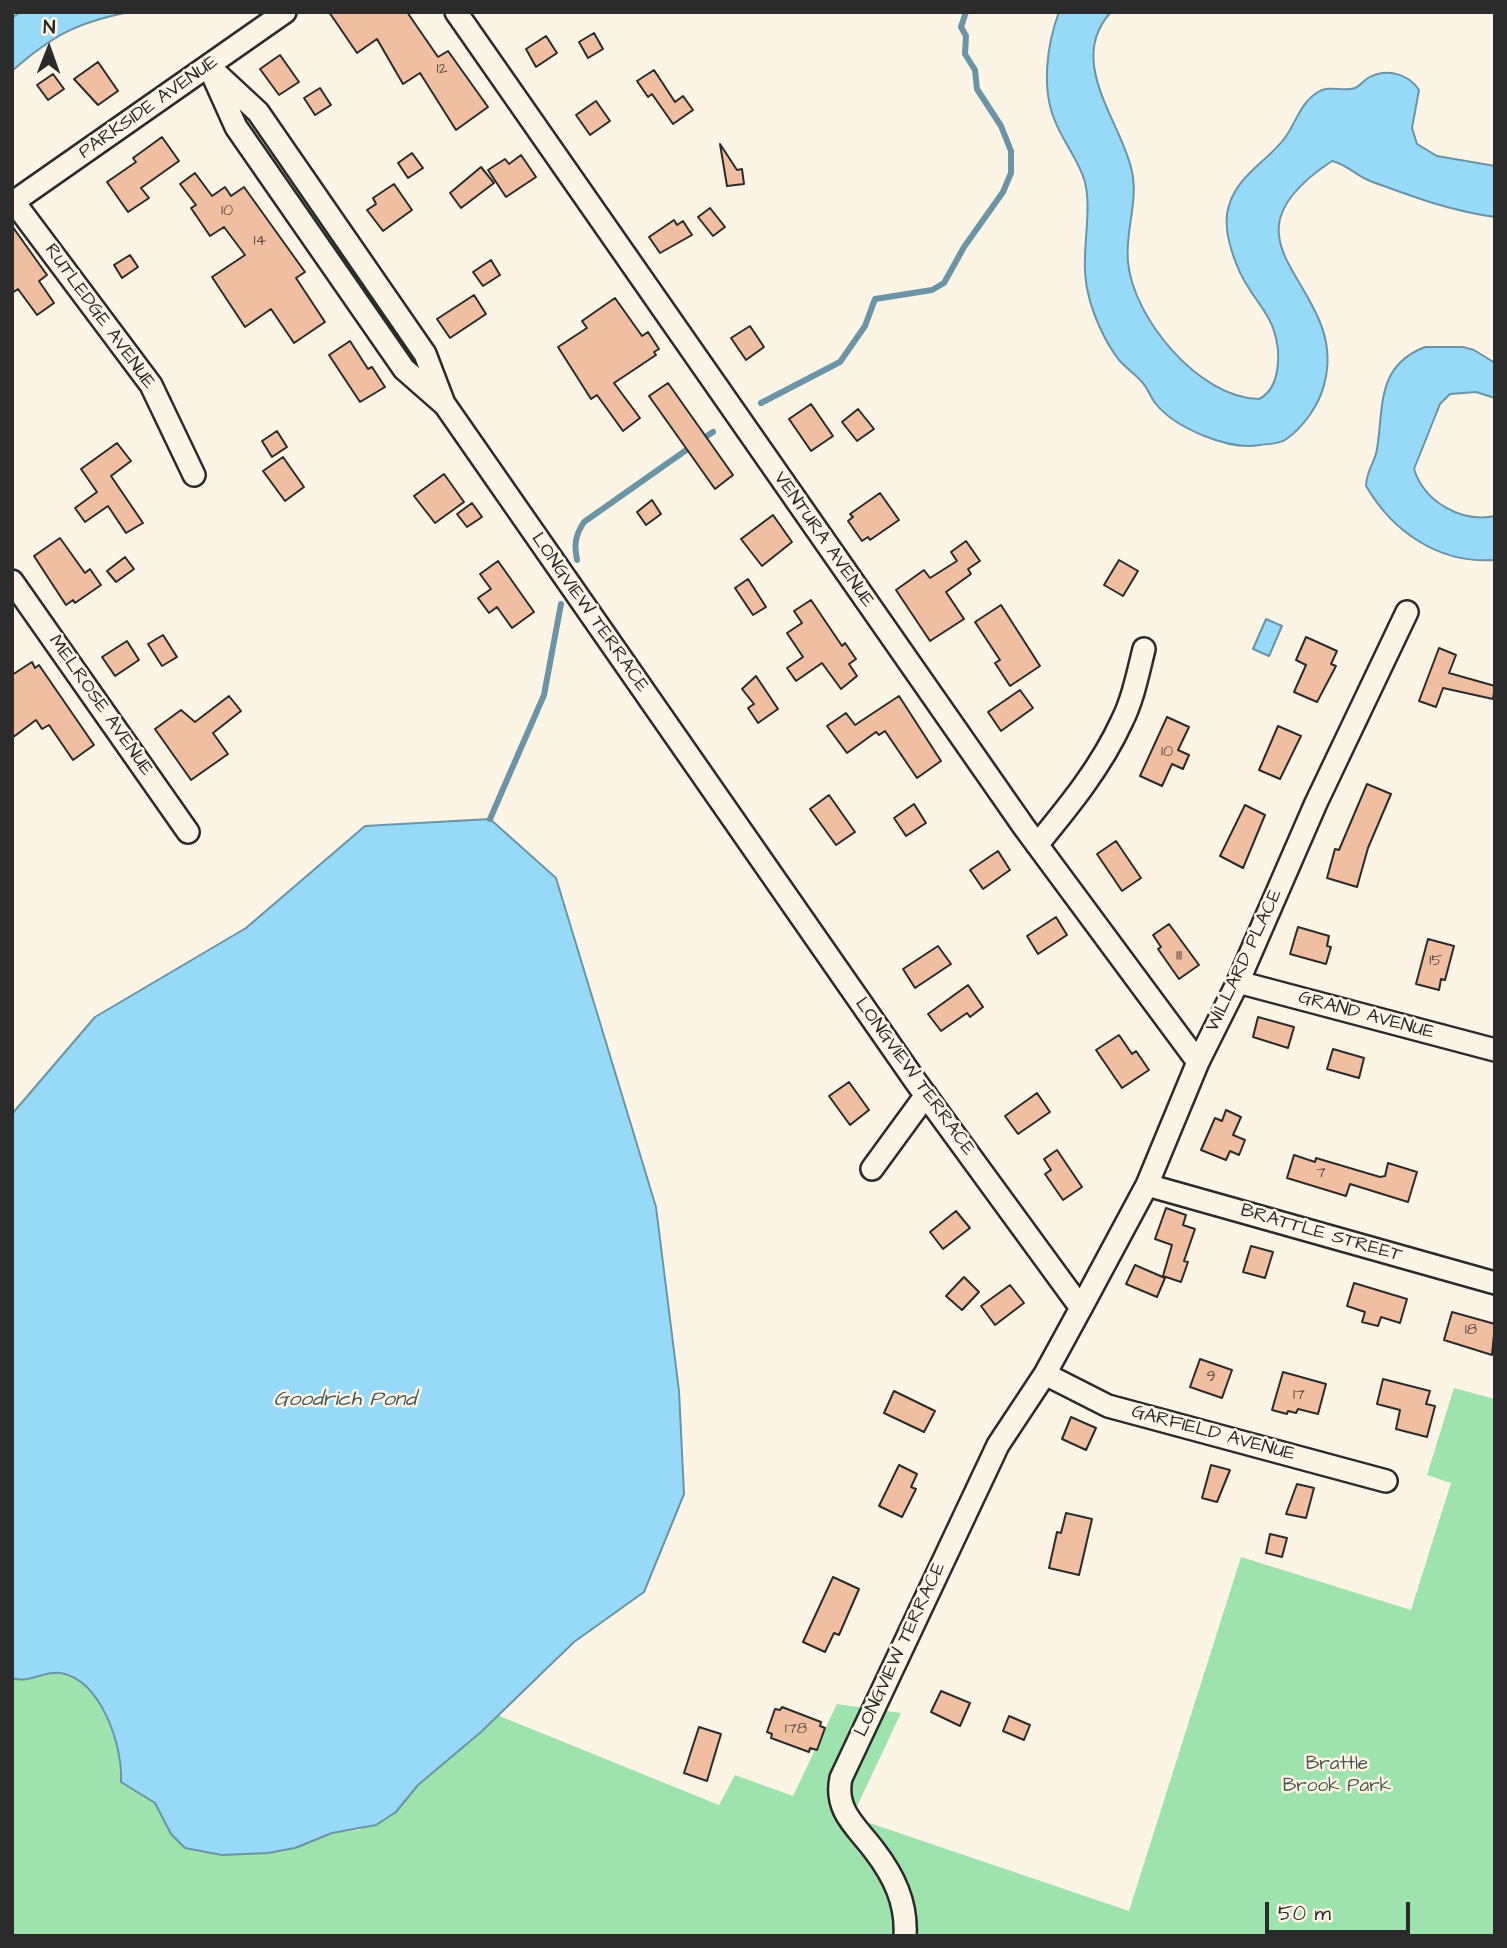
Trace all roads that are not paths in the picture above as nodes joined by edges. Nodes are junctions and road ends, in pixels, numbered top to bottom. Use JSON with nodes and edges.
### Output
{"nodes":[{"id":1,"x":285,"y":12,"type":"edge"},
{"id":2,"x":456,"y":12,"type":"edge"},
{"id":3,"x":209,"y":67,"type":"junction"},
{"id":4,"x":13,"y":203,"type":"edge"},
{"id":5,"x":194,"y":475,"type":"dead end"},
{"id":6,"x":12,"y":581,"type":"edge"},
{"id":7,"x":1407,"y":612,"type":"dead end"},
{"id":8,"x":1144,"y":649,"type":"dead end"},
{"id":9,"x":188,"y":832,"type":"dead end"},
{"id":10,"x":1037,"y":845,"type":"junction"},
{"id":11,"x":1238,"y":982,"type":"junction"},
{"id":12,"x":1495,"y":1050,"type":"edge"},
{"id":13,"x":1198,"y":1062,"type":"junction"},
{"id":14,"x":926,"y":1095,"type":"junction"},
{"id":15,"x":873,"y":1169,"type":"dead end"},
{"id":16,"x":1147,"y":1185,"type":"junction"},
{"id":17,"x":1495,"y":1283,"type":"edge"},
{"id":18,"x":1082,"y":1308,"type":"junction"},
{"id":19,"x":1045,"y":1374,"type":"junction"},
{"id":20,"x":1385,"y":1481,"type":"dead end"},
{"id":21,"x":905,"y":1936,"type":"edge"}],
"edges":[{"from":1,"to":3,"type":"street","name":"PARKSIDE AVENUE"},
{"from":2,"to":10,"type":"street","name":"VENTURA AVENUE"},
{"from":3,"to":4,"type":"street","name":"PARKSIDE AVENUE"},
{"from":3,"to":14,"type":"street","name":"LONGVIEW TERRACE"},
{"from":4,"to":5,"type":"street","name":"RUTLEDGE AVENUE"},
{"from":6,"to":9,"type":"street","name":"MELROSE AVENUE"},
{"from":7,"to":11,"type":"street","name":"WILLARD PLACE"},
{"from":8,"to":10,"type":"street"},
{"from":10,"to":13,"type":"street","name":"VENTURA AVENUE"},
{"from":11,"to":12,"type":"street","name":"GRAND AVENUE"},
{"from":11,"to":13,"type":"street","name":"WILLARD PLACE"},
{"from":13,"to":16,"type":"street","name":"WILLARD PLACE"},
{"from":14,"to":15,"type":"street"},
{"from":14,"to":18,"type":"street","name":"LONGVIEW TERRACE"},
{"from":16,"to":17,"type":"street","name":"BRATTLE STREET"},
{"from":16,"to":18,"type":"street","name":"WILLARD PLACE"},
{"from":18,"to":19,"type":"street","name":"LONGVIEW TERRACE"},
{"from":19,"to":20,"type":"street","name":"GARFIELD AVENUE"},
{"from":19,"to":21,"type":"street","name":"LONGVIEW TERRACE"}]}
